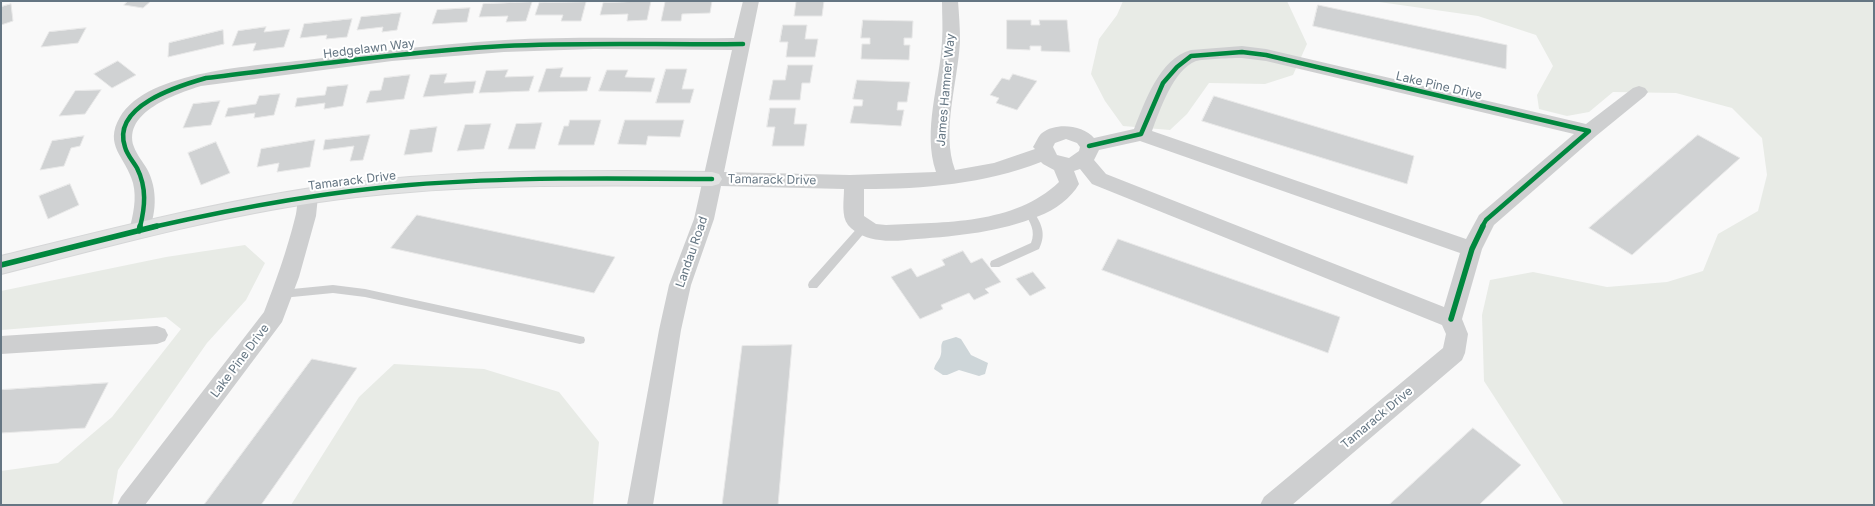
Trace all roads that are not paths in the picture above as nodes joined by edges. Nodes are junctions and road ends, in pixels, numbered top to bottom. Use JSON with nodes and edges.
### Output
{"nodes":[{"id":1,"x":751,"y":1,"type":"edge"},
{"id":2,"x":950,"y":1,"type":"edge"},
{"id":3,"x":743,"y":44,"type":"junction"},
{"id":4,"x":1638,"y":92,"type":"dead end"},
{"id":5,"x":1589,"y":131,"type":"junction"},
{"id":6,"x":1141,"y":134,"type":"junction"},
{"id":7,"x":1044,"y":153,"type":"junction"},
{"id":8,"x":1086,"y":153,"type":"junction"},
{"id":9,"x":1062,"y":164,"type":"junction"},
{"id":10,"x":948,"y":177,"type":"junction"},
{"id":11,"x":712,"y":179,"type":"junction"},
{"id":12,"x":854,"y":181,"type":"junction"},
{"id":13,"x":308,"y":196,"type":"junction"},
{"id":14,"x":1029,"y":212,"type":"junction"},
{"id":15,"x":862,"y":228,"type":"junction"},
{"id":16,"x":139,"y":231,"type":"junction"},
{"id":17,"x":1472,"y":249,"type":"junction"},
{"id":18,"x":995,"y":264,"type":"dead end"},
{"id":19,"x":1,"y":265,"type":"edge"},
{"id":20,"x":813,"y":285,"type":"dead end"},
{"id":21,"x":282,"y":294,"type":"junction"},
{"id":22,"x":1451,"y":319,"type":"junction"},
{"id":23,"x":157,"y":336,"type":"dead end"},
{"id":24,"x":580,"y":340,"type":"dead end"},
{"id":25,"x":1,"y":345,"type":"edge"},
{"id":26,"x":130,"y":505,"type":"edge"},
{"id":27,"x":640,"y":505,"type":"edge"},
{"id":28,"x":1273,"y":505,"type":"edge"}],
"edges":[{"from":1,"to":3,"type":"street","name":"Landau Road"},
{"from":2,"to":10,"type":"street","name":"James Hamner Way"},
{"from":3,"to":11,"type":"street","name":"Landau Road"},
{"from":3,"to":16,"type":"street","name":"Hedgelawn Way"},
{"from":4,"to":5,"type":"street"},
{"from":5,"to":6,"type":"street","name":"Lake Pine Drive"},
{"from":5,"to":17,"type":"street"},
{"from":6,"to":8,"type":"street"},
{"from":6,"to":17,"type":"street"},
{"from":7,"to":8,"type":"street"},
{"from":7,"to":9,"type":"street"},
{"from":7,"to":10,"type":"street","name":"Tamarack Drive"},
{"from":8,"to":9,"type":"street"},
{"from":8,"to":22,"type":"street"},
{"from":9,"to":14,"type":"street"},
{"from":10,"to":12,"type":"street","name":"Tamarack Drive"},
{"from":11,"to":12,"type":"street","name":"Tamarack Drive"},
{"from":11,"to":13,"type":"street","name":"Tamarack Drive"},
{"from":11,"to":27,"type":"street","name":"Landau Road"},
{"from":12,"to":15,"type":"street"},
{"from":13,"to":16,"type":"street","name":"Tamarack Drive"},
{"from":13,"to":21,"type":"street","name":"Lake Pine Drive"},
{"from":14,"to":15,"type":"street"},
{"from":14,"to":18,"type":"lane"},
{"from":15,"to":20,"type":"lane"},
{"from":16,"to":19,"type":"street","name":"Tamarack Drive"},
{"from":17,"to":22,"type":"street"},
{"from":21,"to":24,"type":"lane"},
{"from":21,"to":26,"type":"street","name":"Lake Pine Drive"},
{"from":22,"to":28,"type":"street","name":"Tamarack Drive"},
{"from":23,"to":25,"type":"street"}]}
